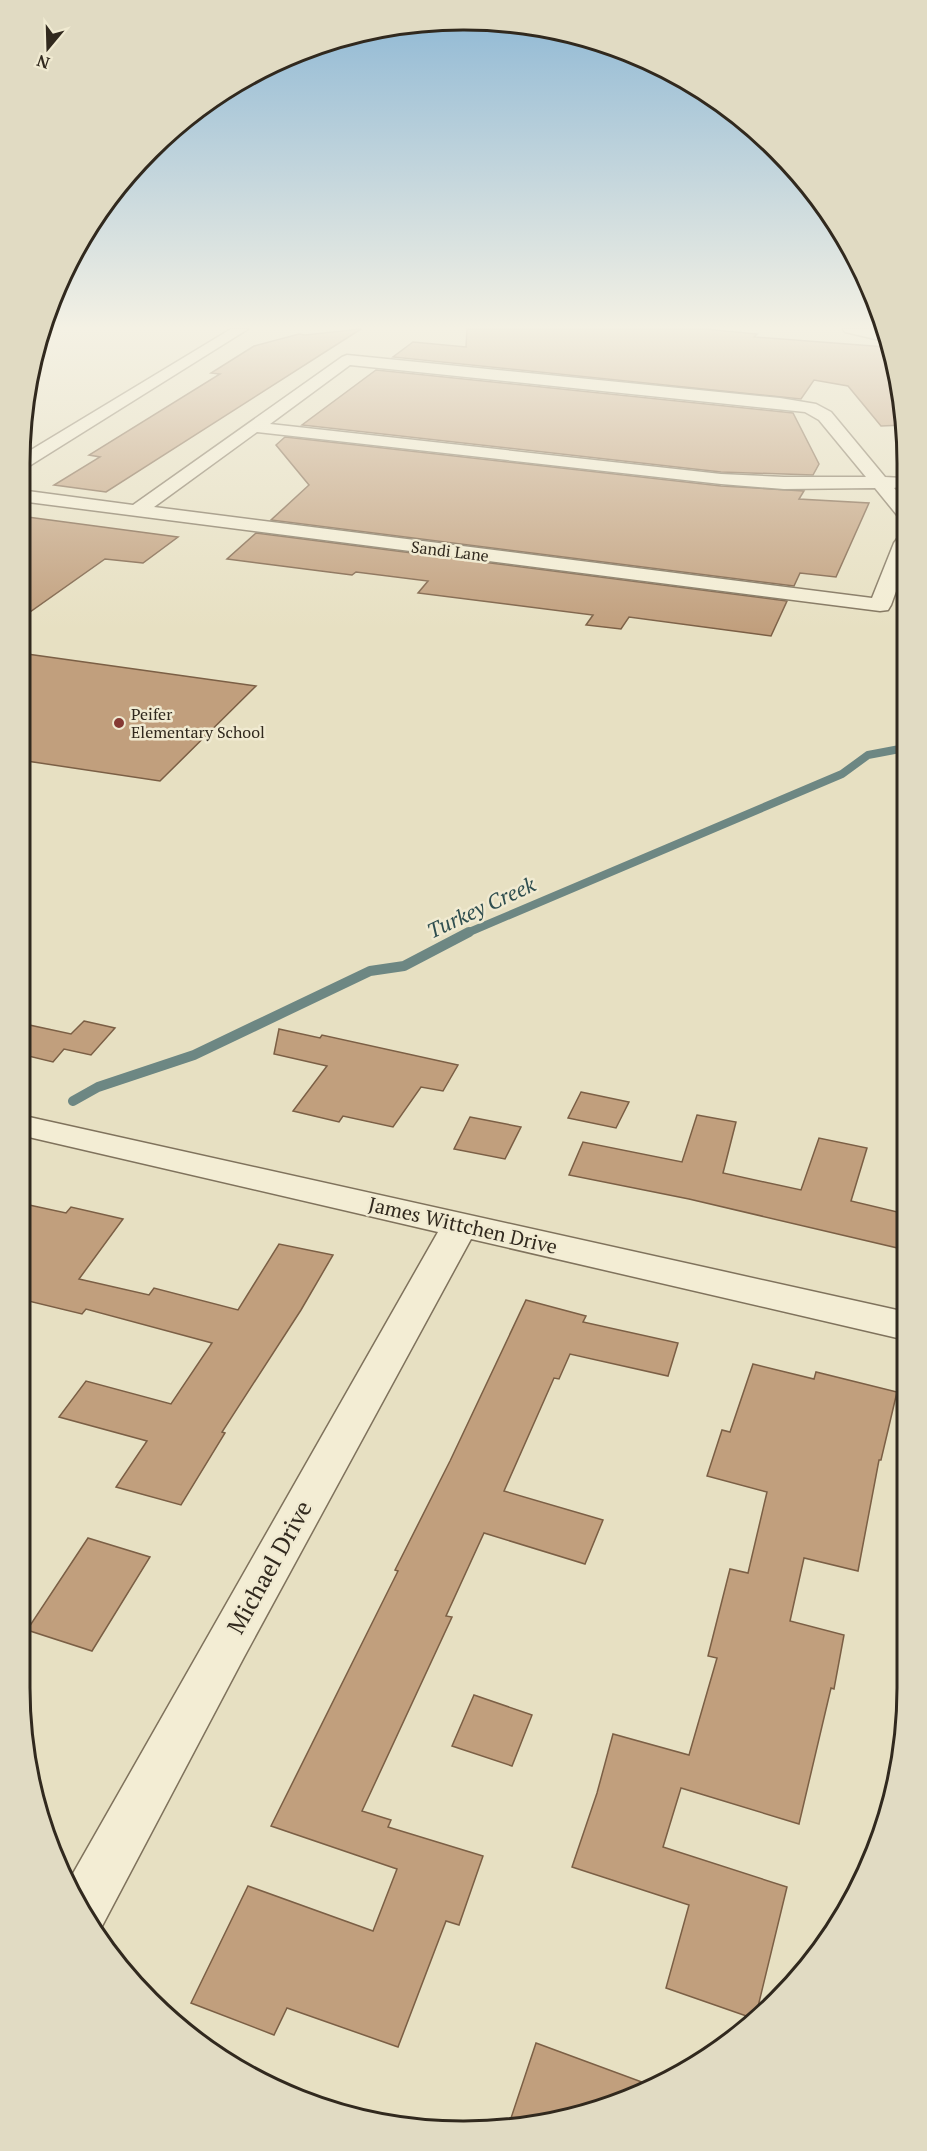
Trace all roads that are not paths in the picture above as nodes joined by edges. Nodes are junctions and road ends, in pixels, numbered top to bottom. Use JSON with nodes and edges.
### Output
{"nodes":[{"id":1,"x":77,"y":429,"type":"edge"},
{"id":2,"x":252,"y":429,"type":"edge"},
{"id":3,"x":276,"y":429,"type":"edge"},
{"id":4,"x":837,"y":429,"type":"edge"},
{"id":5,"x":30,"y":458,"type":"edge"},
{"id":6,"x":897,"y":481,"type":"edge"},
{"id":7,"x":882,"y":482,"type":"junction"},
{"id":8,"x":30,"y":497,"type":"edge"},
{"id":9,"x":897,"y":502,"type":"edge"},
{"id":10,"x":137,"y":511,"type":"junction"},
{"id":11,"x":897,"y":561,"type":"edge"},
{"id":12,"x":30,"y":1127,"type":"edge"},
{"id":13,"x":460,"y":1225,"type":"junction"},
{"id":14,"x":897,"y":1324,"type":"edge"},
{"id":15,"x":87,"y":1901,"type":"edge"}],
"edges":[{"from":1,"to":5,"type":"street"},
{"from":2,"to":10,"type":"street"},
{"from":3,"to":7,"type":"street"},
{"from":4,"to":7,"type":"street"},
{"from":6,"to":7,"type":"street"},
{"from":7,"to":9,"type":"street"},
{"from":8,"to":10,"type":"street","name":"Sandi Lane"},
{"from":10,"to":11,"type":"street","name":"Sandi Lane"},
{"from":12,"to":13,"type":"street","name":"James Wittchen Drive"},
{"from":13,"to":14,"type":"street","name":"James Wittchen Drive"},
{"from":13,"to":15,"type":"street","name":"Michael Drive"}]}
